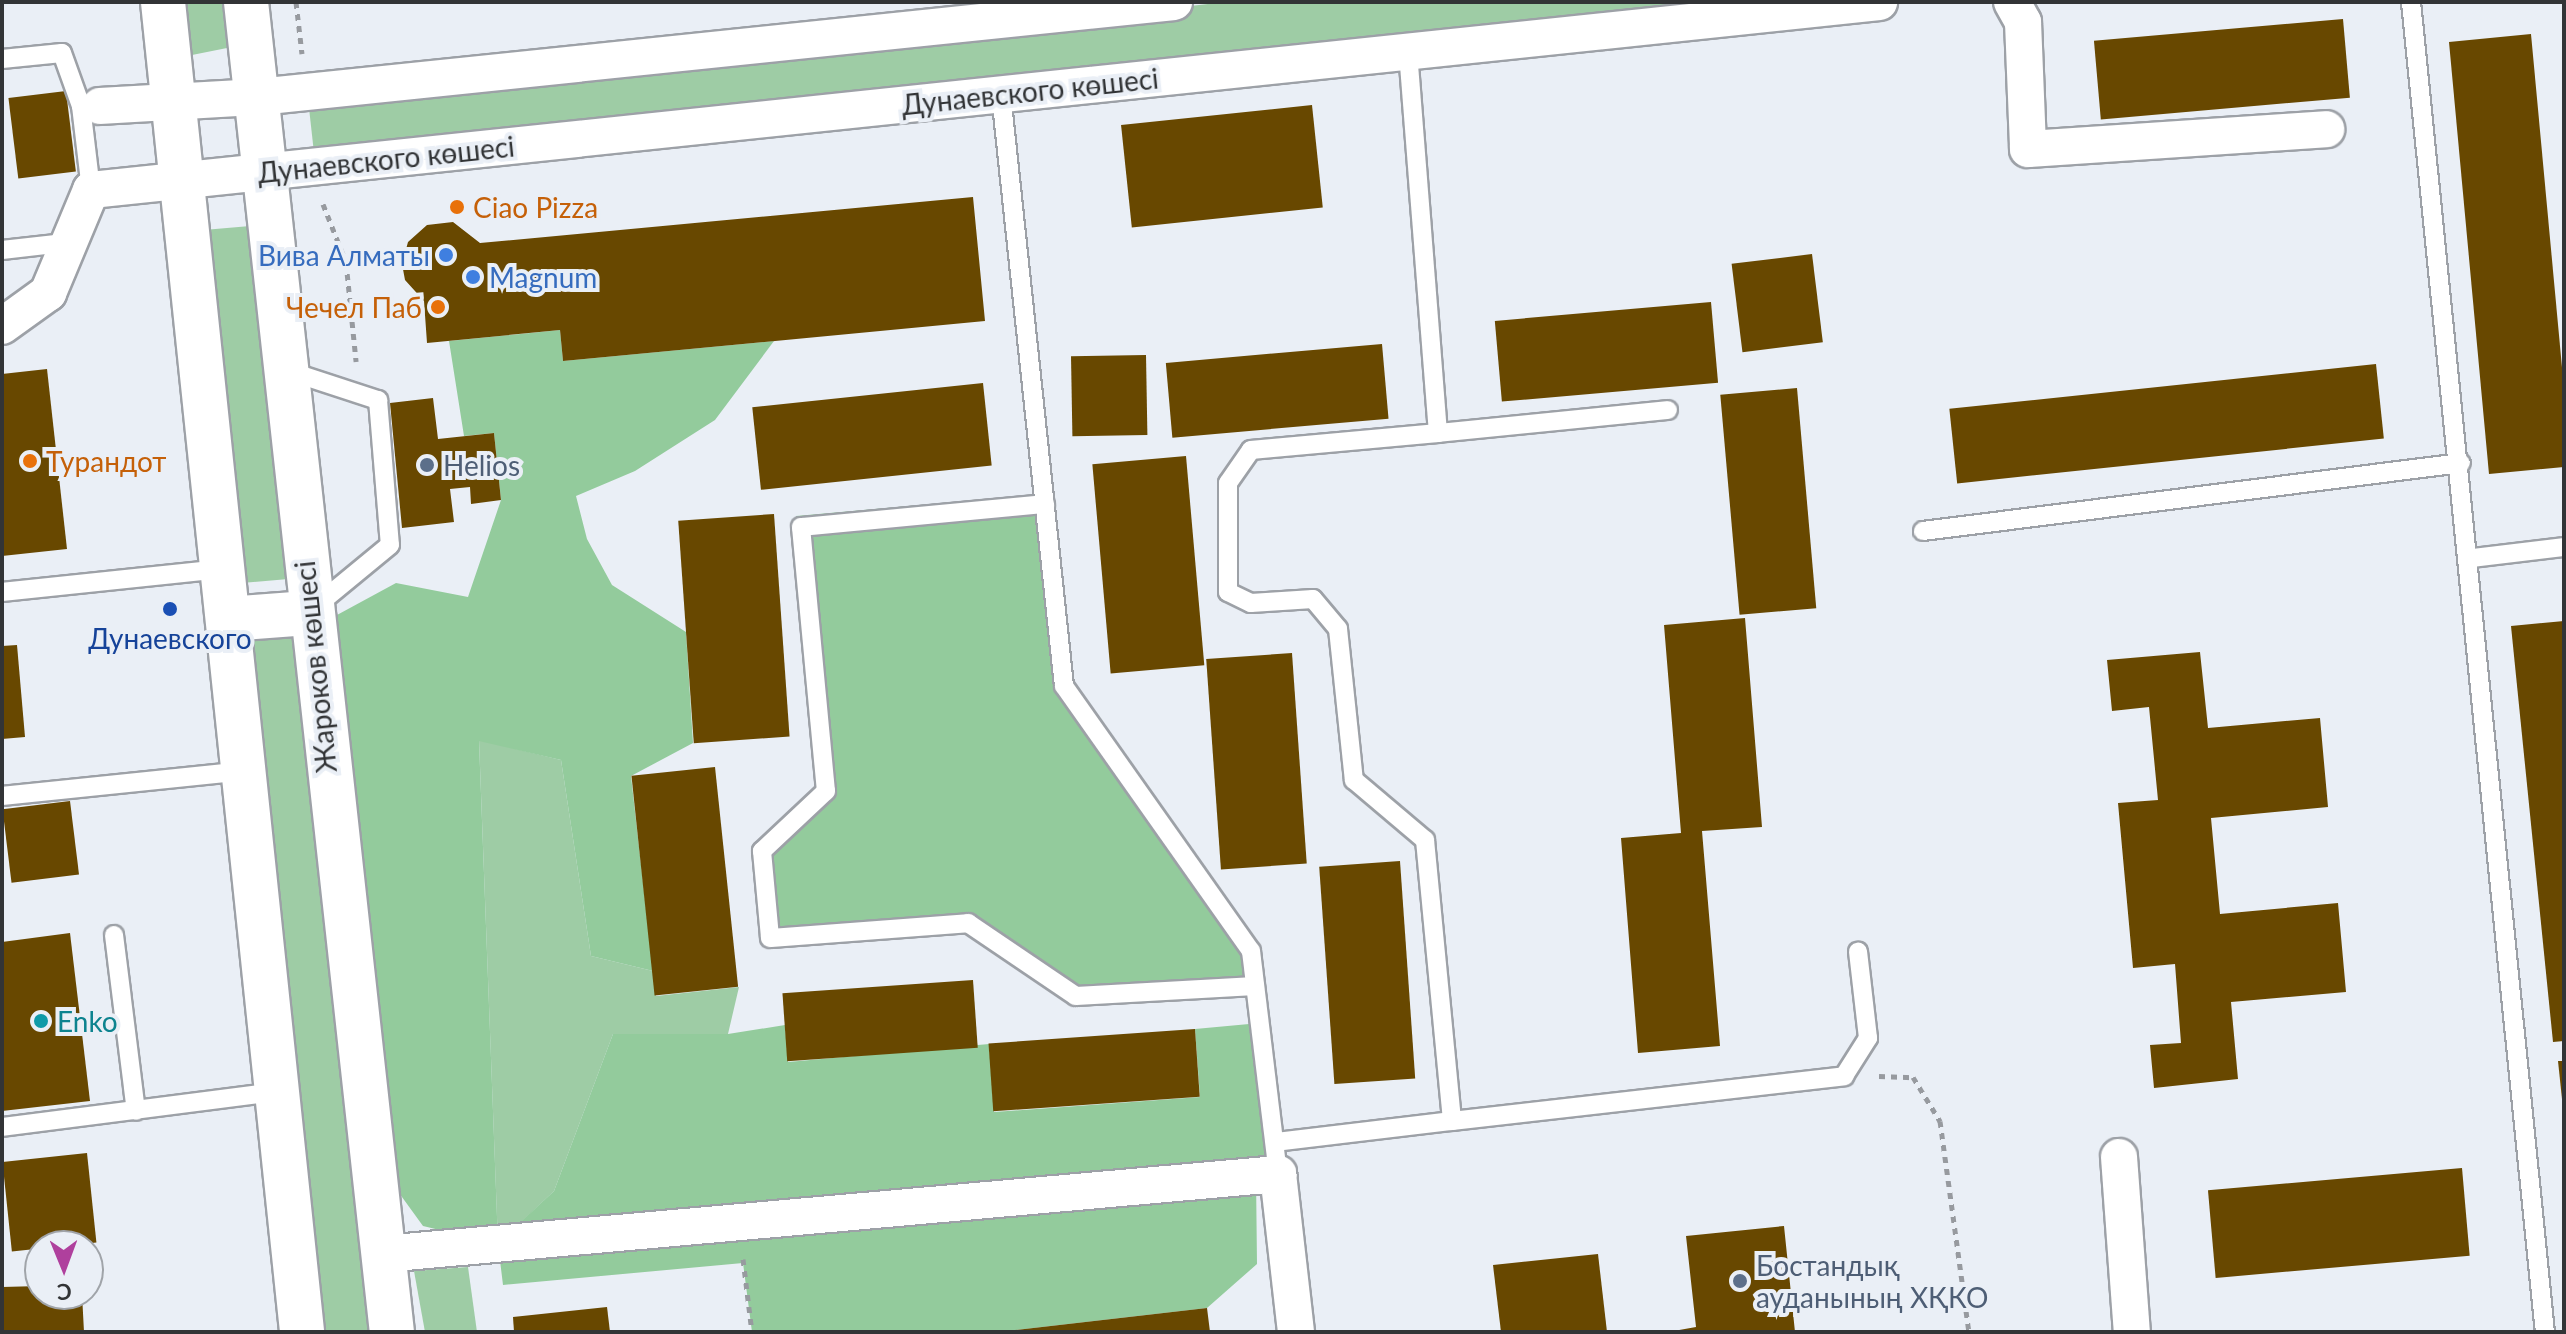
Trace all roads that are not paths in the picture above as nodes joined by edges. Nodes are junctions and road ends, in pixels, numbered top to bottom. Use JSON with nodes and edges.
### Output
{"nodes":[{"id":1,"x":163,"y":2,"type":"edge"},
{"id":2,"x":246,"y":2,"type":"edge"},
{"id":3,"x":1174,"y":2,"type":"edge"},
{"id":4,"x":1879,"y":2,"type":"edge"},
{"id":5,"x":2012,"y":2,"type":"edge"},
{"id":6,"x":2411,"y":2,"type":"edge"},
{"id":7,"x":1063,"y":8,"type":"edge"},
{"id":8,"x":1408,"y":52,"type":"junction"},
{"id":9,"x":2,"y":59,"type":"edge"},
{"id":10,"x":1001,"y":94,"type":"junction"},
{"id":11,"x":258,"y":97,"type":"junction"},
{"id":12,"x":175,"y":102,"type":"junction"},
{"id":13,"x":90,"y":106,"type":"junction"},
{"id":14,"x":2326,"y":129,"type":"dead end"},
{"id":15,"x":267,"y":171,"type":"junction"},
{"id":16,"x":181,"y":180,"type":"junction"},
{"id":17,"x":99,"y":190,"type":"junction"},
{"id":18,"x":63,"y":243,"type":"junction"},
{"id":19,"x":2,"y":250,"type":"edge"},
{"id":20,"x":2,"y":326,"type":"edge"},
{"id":21,"x":286,"y":370,"type":"junction"},
{"id":22,"x":1668,"y":410,"type":"dead end"},
{"id":23,"x":1438,"y":433,"type":"junction"},
{"id":24,"x":2461,"y":463,"type":"junction"},
{"id":25,"x":1045,"y":504,"type":"junction"},
{"id":26,"x":1923,"y":531,"type":"dead end"},
{"id":27,"x":2564,"y":547,"type":"edge"},
{"id":28,"x":2472,"y":558,"type":"junction"},
{"id":29,"x":222,"y":569,"type":"junction"},
{"id":30,"x":2,"y":592,"type":"edge"},
{"id":31,"x":308,"y":613,"type":"junction"},
{"id":32,"x":228,"y":619,"type":"junction"},
{"id":33,"x":243,"y":771,"type":"junction"},
{"id":34,"x":2,"y":796,"type":"edge"},
{"id":35,"x":114,"y":935,"type":"dead end"},
{"id":36,"x":1858,"y":952,"type":"dead end"},
{"id":37,"x":1255,"y":986,"type":"junction"},
{"id":38,"x":277,"y":1092,"type":"junction"},
{"id":39,"x":136,"y":1111,"type":"junction"},
{"id":40,"x":1452,"y":1121,"type":"junction"},
{"id":41,"x":2,"y":1127,"type":"edge"},
{"id":42,"x":2119,"y":1157,"type":"dead end"},
{"id":43,"x":1277,"y":1158,"type":"junction"},
{"id":44,"x":383,"y":1254,"type":"junction"},
{"id":45,"x":302,"y":1332,"type":"edge"},
{"id":46,"x":392,"y":1332,"type":"edge"},
{"id":47,"x":1296,"y":1332,"type":"edge"},
{"id":48,"x":2132,"y":1332,"type":"edge"},
{"id":49,"x":2545,"y":1332,"type":"edge"}],
"edges":[{"from":1,"to":12,"type":"main road"},
{"from":2,"to":11,"type":"main road","name":"Жароков көшесі"},
{"from":3,"to":7,"type":"street"},
{"from":4,"to":8,"type":"street","name":"Дунаевского көшесі"},
{"from":5,"to":14,"type":"street"},
{"from":6,"to":24,"type":"lane"},
{"from":7,"to":11,"type":"street"},
{"from":8,"to":10,"type":"street","name":"Дунаевского көшесі"},
{"from":8,"to":23,"type":"lane"},
{"from":9,"to":13,"type":"lane"},
{"from":10,"to":15,"type":"street","name":"Дунаевского көшесі"},
{"from":10,"to":25,"type":"lane"},
{"from":11,"to":12,"type":"street"},
{"from":11,"to":15,"type":"main road","name":"Жароков көшесі"},
{"from":12,"to":13,"type":"street"},
{"from":12,"to":16,"type":"main road"},
{"from":13,"to":17,"type":"lane"},
{"from":15,"to":16,"type":"street","name":"Дунаевского көшесі"},
{"from":15,"to":21,"type":"main road","name":"Жароков көшесі"},
{"from":16,"to":17,"type":"street","name":"Дунаевского көшесі"},
{"from":16,"to":29,"type":"main road"},
{"from":17,"to":18,"type":"street"},
{"from":18,"to":19,"type":"lane"},
{"from":18,"to":20,"type":"street"},
{"from":21,"to":31,"type":"main road","name":"Жароков көшесі"},
{"from":21,"to":31,"type":"lane"},
{"from":22,"to":23,"type":"lane"},
{"from":23,"to":40,"type":"lane"},
{"from":24,"to":26,"type":"lane"},
{"from":24,"to":28,"type":"lane"},
{"from":25,"to":37,"type":"lane"},
{"from":25,"to":37,"type":"lane"},
{"from":27,"to":28,"type":"lane"},
{"from":28,"to":49,"type":"lane"},
{"from":29,"to":30,"type":"lane"},
{"from":29,"to":32,"type":"main road"},
{"from":31,"to":32,"type":"main road"},
{"from":31,"to":44,"type":"main road","name":"Жароков көшесі"},
{"from":32,"to":33,"type":"main road"},
{"from":33,"to":34,"type":"lane"},
{"from":33,"to":38,"type":"main road"},
{"from":35,"to":39,"type":"lane"},
{"from":36,"to":40,"type":"lane"},
{"from":37,"to":43,"type":"lane"},
{"from":38,"to":39,"type":"lane"},
{"from":38,"to":45,"type":"main road"},
{"from":39,"to":41,"type":"lane"},
{"from":40,"to":43,"type":"lane"},
{"from":42,"to":48,"type":"street"},
{"from":43,"to":44,"type":"street"},
{"from":43,"to":47,"type":"street"},
{"from":44,"to":46,"type":"main road","name":"Жароков көшесі"}]}
